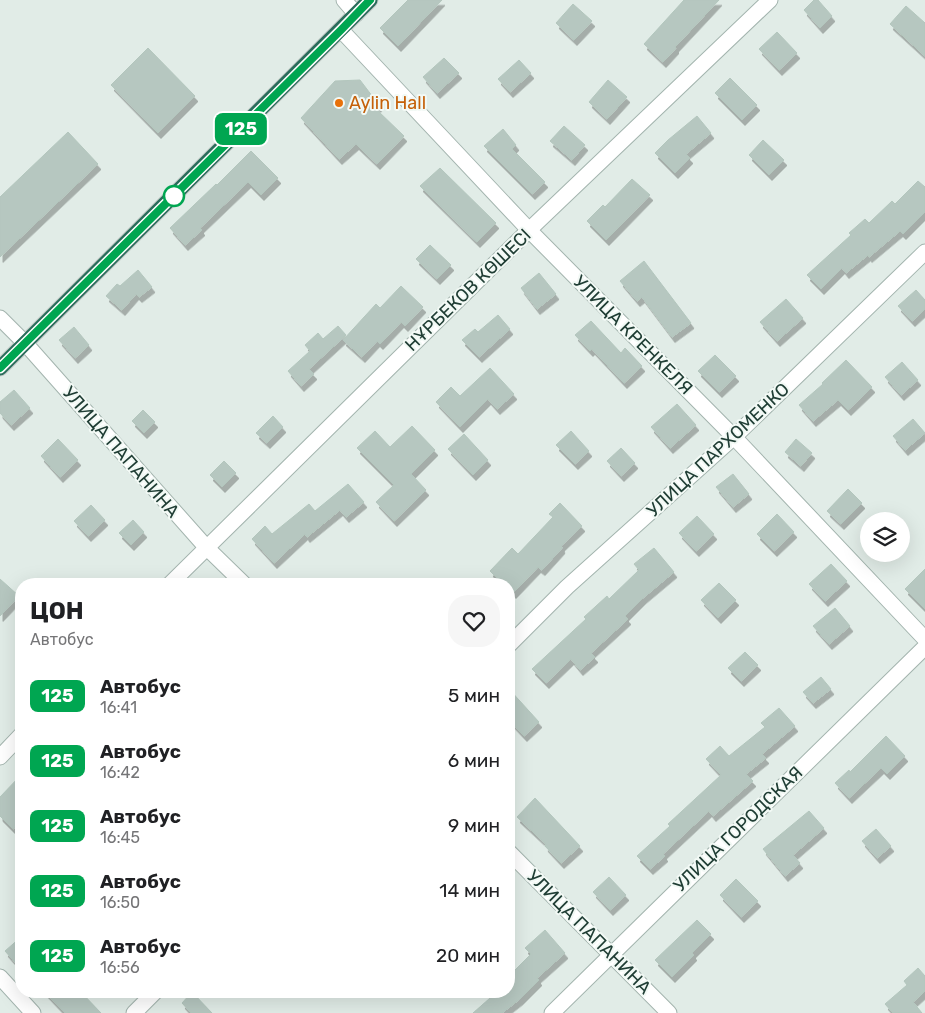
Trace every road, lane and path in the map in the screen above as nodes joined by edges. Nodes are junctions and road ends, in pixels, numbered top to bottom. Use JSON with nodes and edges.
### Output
{"nodes":[{"id":1,"x":344,"y":0,"type":"edge"},
{"id":2,"x":370,"y":0,"type":"edge"},
{"id":3,"x":770,"y":0,"type":"edge"},
{"id":4,"x":356,"y":14,"type":"junction"},
{"id":5,"x":341,"y":30,"type":"junction"},
{"id":6,"x":529,"y":230,"type":"junction"},
{"id":7,"x":925,"y":252,"type":"edge"},
{"id":8,"x":0,"y":318,"type":"edge"},
{"id":9,"x":25,"y":343,"type":"junction"},
{"id":10,"x":0,"y":368,"type":"edge"},
{"id":11,"x":734,"y":437,"type":"junction"},
{"id":12,"x":206,"y":547,"type":"junction"},
{"id":13,"x":176,"y":578,"type":"edge"},
{"id":14,"x":238,"y":578,"type":"edge"},
{"id":15,"x":515,"y":639,"type":"edge"},
{"id":16,"x":925,"y":639,"type":"edge"},
{"id":17,"x":925,"y":647,"type":"edge"},
{"id":18,"x":15,"y":741,"type":"edge"},
{"id":19,"x":0,"y":757,"type":"edge"},
{"id":20,"x":515,"y":858,"type":"edge"},
{"id":21,"x":611,"y":953,"type":"junction"},
{"id":22,"x":0,"y":977,"type":"edge"},
{"id":23,"x":15,"y":993,"type":"edge"},
{"id":24,"x":19,"y":998,"type":"edge"},
{"id":25,"x":149,"y":998,"type":"edge"},
{"id":26,"x":33,"y":1013,"type":"edge"},
{"id":27,"x":134,"y":1013,"type":"edge"},
{"id":28,"x":552,"y":1013,"type":"edge"},
{"id":29,"x":669,"y":1013,"type":"edge"}],
"edges":[{"from":1,"to":4,"type":"street"},
{"from":2,"to":4,"type":"highway"},
{"from":3,"to":6,"type":"street","name":"НҰРБЕКОВ КӨШЕСІ"},
{"from":4,"to":5,"type":"highway"},
{"from":5,"to":6,"type":"street","name":"УЛИЦА КРЕНКЕЛЯ"},
{"from":5,"to":9,"type":"highway"},
{"from":6,"to":11,"type":"street","name":"УЛИЦА КРЕНКЕЛЯ"},
{"from":6,"to":12,"type":"street","name":"НҰРБЕКОВ КӨШЕСІ"},
{"from":7,"to":11,"type":"street","name":"УЛИЦА ПАРХОМЕНКО"},
{"from":8,"to":9,"type":"street","name":"УЛИЦА ПАПАНИНА"},
{"from":9,"to":10,"type":"highway"},
{"from":9,"to":12,"type":"street","name":"УЛИЦА ПАПАНИНА"},
{"from":11,"to":15,"type":"street","name":"УЛИЦА ПАРХОМЕНКО"},
{"from":11,"to":16,"type":"street","name":"УЛИЦА КРЕНКЕЛЯ"},
{"from":12,"to":13,"type":"street","name":"НҰРБЕКОВ КӨШЕСІ"},
{"from":12,"to":14,"type":"street","name":"УЛИЦА ПАПАНИНА"},
{"from":17,"to":21,"type":"street","name":"УЛИЦА ГОРОДСКАЯ"},
{"from":18,"to":19,"type":"street"},
{"from":20,"to":21,"type":"street","name":"УЛИЦА ПАПАНИНА"},
{"from":21,"to":28,"type":"street","name":"УЛИЦА ГОРОДСКАЯ"},
{"from":21,"to":29,"type":"street","name":"УЛИЦА ПАПАНИНА"},
{"from":22,"to":23,"type":"street"},
{"from":24,"to":26,"type":"street"},
{"from":25,"to":27,"type":"street"}]}
